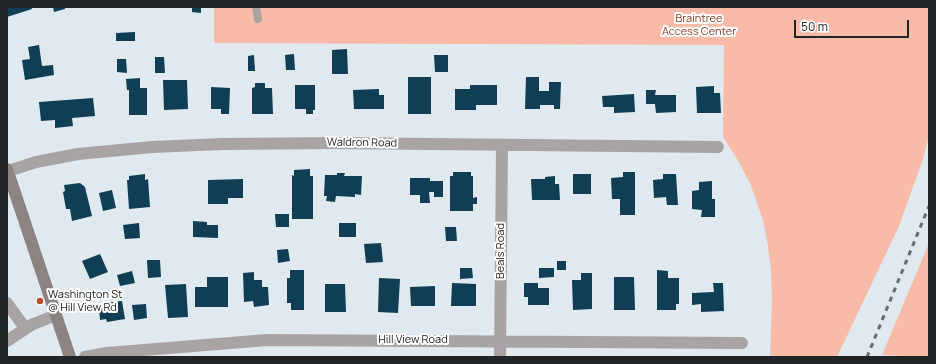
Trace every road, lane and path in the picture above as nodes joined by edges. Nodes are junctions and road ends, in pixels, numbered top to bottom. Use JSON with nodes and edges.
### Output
{"nodes":[{"id":1,"x":256,"y":7,"type":"edge"},
{"id":2,"x":258,"y":19,"type":"dead end"},
{"id":3,"x":502,"y":145,"type":"junction"},
{"id":4,"x":718,"y":147,"type":"dead end"},
{"id":5,"x":7,"y":170,"type":"edge"},
{"id":6,"x":7,"y":303,"type":"edge"},
{"id":7,"x":56,"y":315,"type":"junction"},
{"id":8,"x":25,"y":328,"type":"junction"},
{"id":9,"x":7,"y":341,"type":"edge"},
{"id":10,"x":500,"y":341,"type":"junction"},
{"id":11,"x":742,"y":343,"type":"dead end"},
{"id":12,"x":70,"y":357,"type":"edge"},
{"id":13,"x":86,"y":357,"type":"edge"},
{"id":14,"x":500,"y":357,"type":"edge"}],
"edges":[{"from":1,"to":2,"type":"lane"},
{"from":3,"to":4,"type":"street","name":"Waldron Road"},
{"from":3,"to":5,"type":"street","name":"Waldron Road"},
{"from":3,"to":10,"type":"street","name":"Beals Road"},
{"from":5,"to":7,"type":"main road"},
{"from":6,"to":8,"type":"street"},
{"from":7,"to":8,"type":"street"},
{"from":7,"to":12,"type":"main road"},
{"from":8,"to":9,"type":"street"},
{"from":10,"to":11,"type":"street","name":"Hill View Road"},
{"from":10,"to":13,"type":"street","name":"Hill View Road"},
{"from":10,"to":14,"type":"street","name":"Beals Road"}]}
